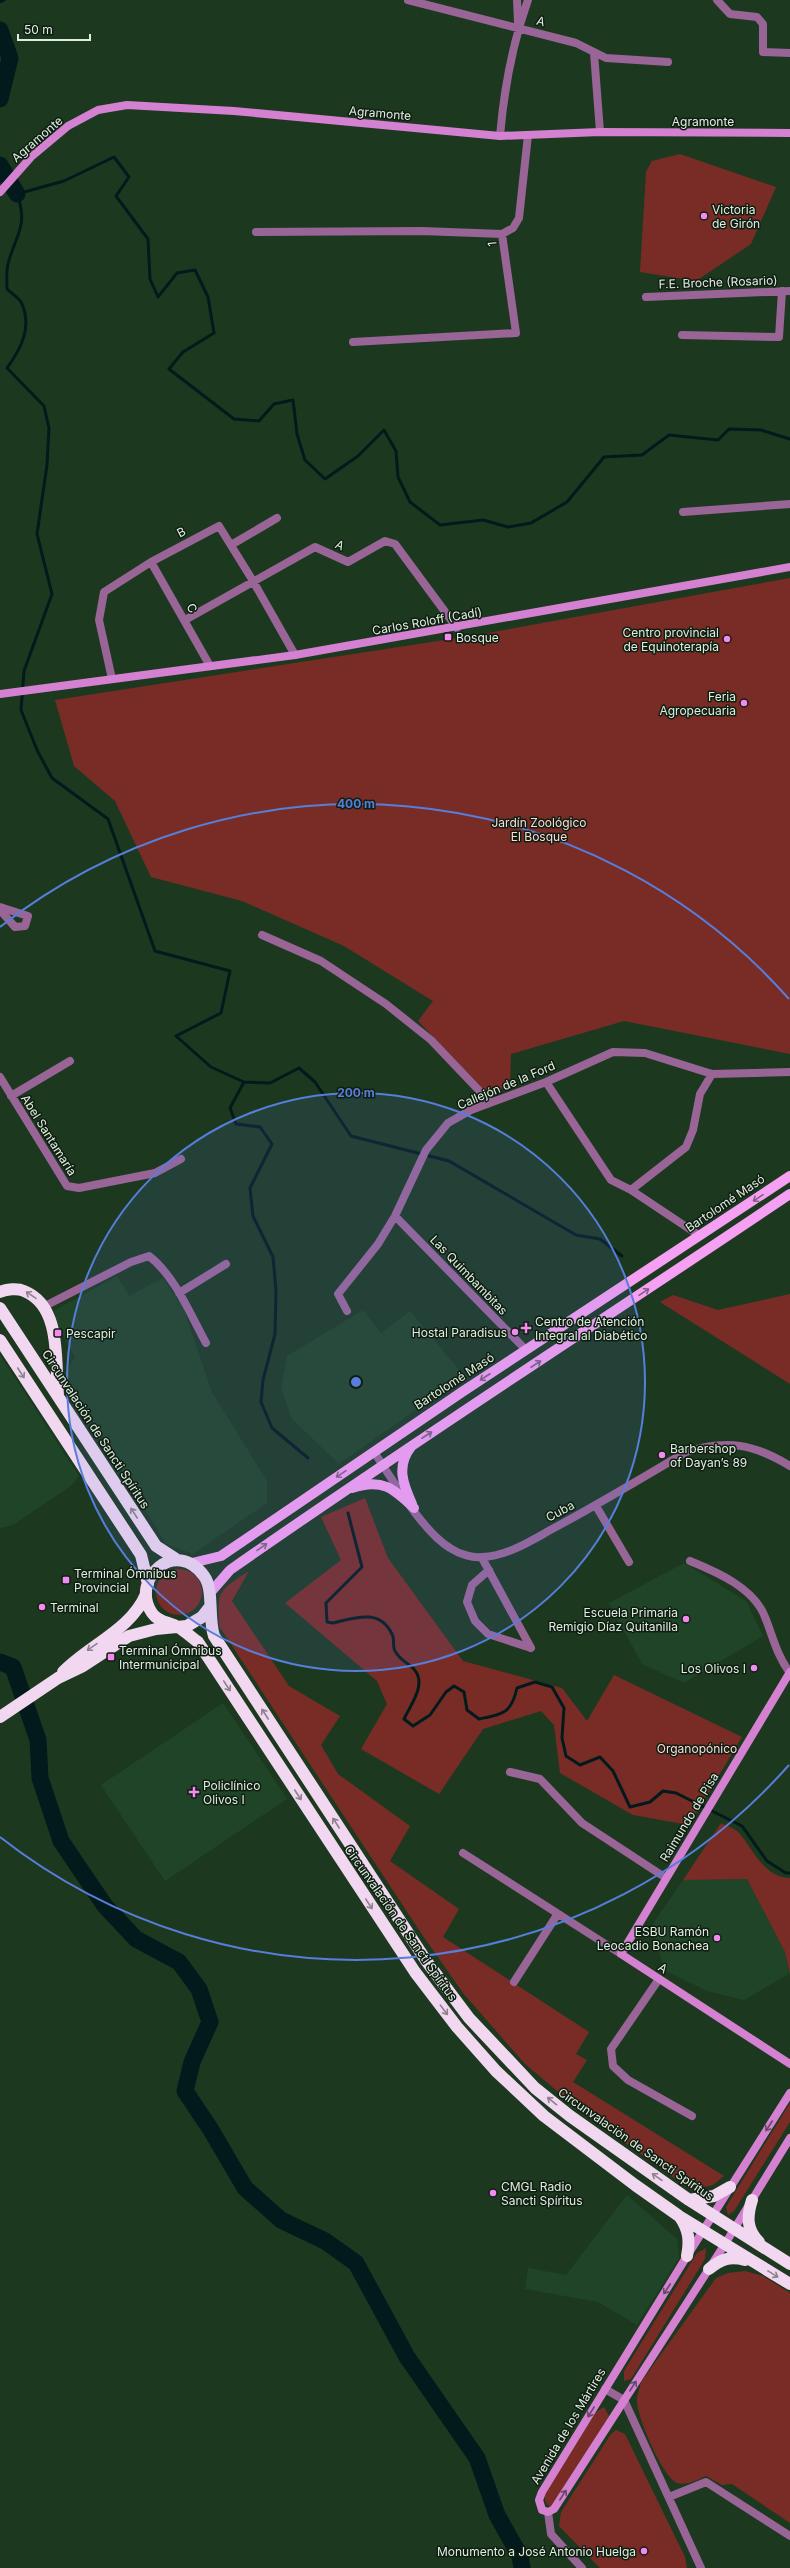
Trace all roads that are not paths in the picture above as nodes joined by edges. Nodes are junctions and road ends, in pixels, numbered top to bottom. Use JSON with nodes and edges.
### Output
{"nodes":[{"id":1,"x":408,"y":0,"type":"edge"},
{"id":2,"x":517,"y":0,"type":"edge"},
{"id":3,"x":528,"y":0,"type":"edge"},
{"id":4,"x":717,"y":0,"type":"edge"},
{"id":5,"x":518,"y":27,"type":"junction"},
{"id":6,"x":594,"y":53,"type":"junction"},
{"id":7,"x":790,"y":53,"type":"edge"},
{"id":8,"x":668,"y":62,"type":"dead end"},
{"id":9,"x":600,"y":132,"type":"junction"},
{"id":10,"x":790,"y":133,"type":"edge"},
{"id":11,"x":528,"y":135,"type":"junction"},
{"id":12,"x":500,"y":136,"type":"junction"},
{"id":13,"x":0,"y":192,"type":"edge"},
{"id":14,"x":256,"y":232,"type":"dead end"},
{"id":15,"x":502,"y":234,"type":"junction"},
{"id":16,"x":786,"y":291,"type":"edge"},
{"id":17,"x":646,"y":297,"type":"dead end"},
{"id":18,"x":682,"y":335,"type":"dead end"},
{"id":19,"x":353,"y":342,"type":"dead end"},
{"id":20,"x":790,"y":504,"type":"edge"},
{"id":21,"x":683,"y":512,"type":"dead end"},
{"id":22,"x":278,"y":518,"type":"dead end"},
{"id":23,"x":231,"y":545,"type":"junction"},
{"id":24,"x":151,"y":562,"type":"junction"},
{"id":25,"x":790,"y":567,"type":"edge"},
{"id":26,"x":254,"y":581,"type":"junction"},
{"id":27,"x":185,"y":620,"type":"junction"},
{"id":28,"x":457,"y":628,"type":"junction"},
{"id":29,"x":295,"y":655,"type":"junction"},
{"id":30,"x":210,"y":666,"type":"junction"},
{"id":31,"x":112,"y":679,"type":"junction"},
{"id":32,"x":0,"y":694,"type":"edge"},
{"id":33,"x":262,"y":935,"type":"dead end"},
{"id":34,"x":70,"y":1061,"type":"dead end"},
{"id":35,"x":790,"y":1072,"type":"edge"},
{"id":36,"x":712,"y":1074,"type":"junction"},
{"id":37,"x":0,"y":1077,"type":"edge"},
{"id":38,"x":546,"y":1082,"type":"junction"},
{"id":39,"x":11,"y":1096,"type":"junction"},
{"id":40,"x":490,"y":1102,"type":"junction"},
{"id":41,"x":181,"y":1159,"type":"dead end"},
{"id":42,"x":790,"y":1176,"type":"edge"},
{"id":43,"x":630,"y":1190,"type":"junction"},
{"id":44,"x":790,"y":1194,"type":"edge"},
{"id":45,"x":395,"y":1216,"type":"junction"},
{"id":46,"x":700,"y":1236,"type":"junction"},
{"id":47,"x":226,"y":1264,"type":"dead end"},
{"id":48,"x":0,"y":1292,"type":"edge"},
{"id":49,"x":179,"y":1293,"type":"junction"},
{"id":50,"x":43,"y":1307,"type":"junction"},
{"id":51,"x":0,"y":1308,"type":"edge"},
{"id":52,"x":347,"y":1311,"type":"dead end"},
{"id":53,"x":0,"y":1340,"type":"edge"},
{"id":54,"x":206,"y":1343,"type":"dead end"},
{"id":55,"x":526,"y":1350,"type":"junction"},
{"id":56,"x":58,"y":1396,"type":"junction"},
{"id":57,"x":414,"y":1443,"type":"junction"},
{"id":58,"x":374,"y":1452,"type":"junction"},
{"id":59,"x":102,"y":1464,"type":"junction"},
{"id":60,"x":382,"y":1464,"type":"junction"},
{"id":61,"x":790,"y":1466,"type":"edge"},
{"id":62,"x":92,"y":1480,"type":"junction"},
{"id":63,"x":338,"y":1495,"type":"junction"},
{"id":64,"x":596,"y":1506,"type":"junction"},
{"id":65,"x":414,"y":1508,"type":"junction"},
{"id":66,"x":482,"y":1558,"type":"junction"},
{"id":67,"x":176,"y":1559,"type":"junction"},
{"id":68,"x":690,"y":1561,"type":"dead end"},
{"id":69,"x":629,"y":1562,"type":"dead end"},
{"id":70,"x":192,"y":1563,"type":"junction"},
{"id":71,"x":489,"y":1570,"type":"junction"},
{"id":72,"x":147,"y":1589,"type":"junction"},
{"id":73,"x":210,"y":1593,"type":"junction"},
{"id":74,"x":209,"y":1608,"type":"junction"},
{"id":75,"x":177,"y":1627,"type":"junction"},
{"id":76,"x":790,"y":1673,"type":"edge"},
{"id":77,"x":58,"y":1678,"type":"junction"},
{"id":78,"x":0,"y":1716,"type":"edge"},
{"id":79,"x":510,"y":1772,"type":"dead end"},
{"id":80,"x":463,"y":1853,"type":"dead end"},
{"id":81,"x":666,"y":1878,"type":"junction"},
{"id":82,"x":557,"y":1915,"type":"junction"},
{"id":83,"x":620,"y":1954,"type":"junction"},
{"id":84,"x":659,"y":1979,"type":"junction"},
{"id":85,"x":514,"y":1982,"type":"dead end"},
{"id":86,"x":790,"y":2064,"type":"edge"},
{"id":87,"x":790,"y":2093,"type":"edge"},
{"id":88,"x":692,"y":2116,"type":"dead end"},
{"id":89,"x":790,"y":2138,"type":"edge"},
{"id":90,"x":730,"y":2187,"type":"junction"},
{"id":91,"x":689,"y":2200,"type":"junction"},
{"id":92,"x":752,"y":2200,"type":"junction"},
{"id":93,"x":713,"y":2215,"type":"junction"},
{"id":94,"x":679,"y":2216,"type":"junction"},
{"id":95,"x":734,"y":2229,"type":"junction"},
{"id":96,"x":702,"y":2231,"type":"junction"},
{"id":97,"x":725,"y":2244,"type":"junction"},
{"id":98,"x":764,"y":2247,"type":"junction"},
{"id":99,"x":687,"y":2256,"type":"junction"},
{"id":100,"x":755,"y":2263,"type":"junction"},
{"id":101,"x":790,"y":2264,"type":"edge"},
{"id":102,"x":709,"y":2269,"type":"junction"},
{"id":103,"x":790,"y":2284,"type":"edge"},
{"id":104,"x":605,"y":2389,"type":"junction"},
{"id":105,"x":624,"y":2400,"type":"junction"},
{"id":106,"x":669,"y":2497,"type":"junction"},
{"id":107,"x":548,"y":2512,"type":"junction"},
{"id":108,"x":790,"y":2536,"type":"edge"},
{"id":109,"x":582,"y":2568,"type":"edge"},
{"id":110,"x":701,"y":2568,"type":"edge"}],
"edges":[{"from":1,"to":5,"type":"street","name":"A"},
{"from":2,"to":5,"type":"street"},
{"from":3,"to":5,"type":"street"},
{"from":4,"to":7,"type":"street"},
{"from":5,"to":6,"type":"street","name":"A"},
{"from":5,"to":12,"type":"street"},
{"from":6,"to":8,"type":"street","name":"A"},
{"from":6,"to":9,"type":"street"},
{"from":9,"to":10,"type":"street","name":"Agramonte"},
{"from":9,"to":11,"type":"street","name":"Agramonte"},
{"from":11,"to":12,"type":"street","name":"Agramonte"},
{"from":11,"to":15,"type":"street","name":"1"},
{"from":12,"to":13,"type":"street","name":"Agramonte"},
{"from":14,"to":15,"type":"street"},
{"from":15,"to":19,"type":"street","name":"1"},
{"from":16,"to":17,"type":"street","name":"F.E. Broche (Rosario)"},
{"from":16,"to":18,"type":"street"},
{"from":20,"to":21,"type":"street"},
{"from":22,"to":23,"type":"street"},
{"from":23,"to":24,"type":"street","name":"B"},
{"from":23,"to":26,"type":"street","name":"B"},
{"from":24,"to":27,"type":"street","name":"C"},
{"from":24,"to":31,"type":"street","name":"B"},
{"from":25,"to":28,"type":"street","name":"Carlos Roloff (Cadí)"},
{"from":26,"to":27,"type":"street","name":"A"},
{"from":26,"to":28,"type":"street","name":"A"},
{"from":26,"to":29,"type":"street","name":"B"},
{"from":27,"to":30,"type":"street","name":"C"},
{"from":28,"to":29,"type":"street","name":"Carlos Roloff (Cadí)"},
{"from":29,"to":30,"type":"street","name":"Carlos Roloff (Cadí)"},
{"from":30,"to":31,"type":"street","name":"Carlos Roloff (Cadí)"},
{"from":31,"to":32,"type":"street","name":"Carlos Roloff (Cadí)"},
{"from":33,"to":40,"type":"street"},
{"from":34,"to":39,"type":"street"},
{"from":35,"to":36,"type":"street","name":"Callejón de la Ford"},
{"from":36,"to":38,"type":"street","name":"Callejón de la Ford"},
{"from":36,"to":43,"type":"street"},
{"from":37,"to":39,"type":"street","name":"Abel Santamaría"},
{"from":38,"to":40,"type":"street","name":"Callejón de la Ford"},
{"from":38,"to":43,"type":"street"},
{"from":39,"to":41,"type":"street","name":"Abel Santamaría"},
{"from":40,"to":45,"type":"street","name":"Callejón de la Ford"},
{"from":42,"to":46,"type":"main road","name":"Bartolomé Masó","one_way":true},
{"from":43,"to":46,"type":"street"},
{"from":57,"to":44,"type":"main road","one_way":true},
{"from":45,"to":52,"type":"street","name":"Callejón de la Ford"},
{"from":45,"to":55,"type":"street","name":"Las Quimbambitas"},
{"from":46,"to":55,"type":"main road","name":"Bartolomé Masó"},
{"from":47,"to":49,"type":"street"},
{"from":50,"to":48,"type":"highway","one_way":true},
{"from":49,"to":50,"type":"street"},
{"from":49,"to":54,"type":"street"},
{"from":50,"to":56,"type":"highway"},
{"from":51,"to":56,"type":"highway","name":"Circunvalación de Sancti Spíritus"},
{"from":53,"to":62,"type":"highway","one_way":true},
{"from":55,"to":58,"type":"main road","name":"Bartolomé Masó","one_way":true},
{"from":56,"to":59,"type":"highway","name":"Circunvalación de Sancti Spíritus"},
{"from":57,"to":60,"type":"main road"},
{"from":57,"to":65,"type":"main road"},
{"from":58,"to":60,"type":"street","name":"Cuba"},
{"from":58,"to":70,"type":"main road","name":"Bartolomé Masó","one_way":true},
{"from":59,"to":62,"type":"highway"},
{"from":67,"to":59,"type":"highway","name":"Circunvalación de Sancti Spíritus","one_way":true},
{"from":60,"to":63,"type":"main road"},
{"from":60,"to":65,"type":"street","name":"Cuba"},
{"from":61,"to":64,"type":"street","name":"Cuba"},
{"from":62,"to":72,"type":"highway"},
{"from":63,"to":65,"type":"main road"},
{"from":73,"to":63,"type":"main road","one_way":true},
{"from":64,"to":66,"type":"street","name":"Cuba"},
{"from":64,"to":69,"type":"street"},
{"from":65,"to":66,"type":"street","name":"Cuba"},
{"from":66,"to":71,"type":"street"},
{"from":67,"to":70,"type":"highway"},
{"from":67,"to":72,"type":"highway"},
{"from":68,"to":76,"type":"street"},
{"from":70,"to":73,"type":"highway"},
{"from":71,"to":71,"type":"street"},
{"from":72,"to":75,"type":"highway"},
{"from":72,"to":77,"type":"highway","one_way":true},
{"from":73,"to":74,"type":"highway"},
{"from":74,"to":75,"type":"highway"},
{"from":91,"to":74,"type":"highway","name":"Circunvalación de Sancti Spíritus","one_way":true},
{"from":75,"to":77,"type":"highway"},
{"from":75,"to":94,"type":"highway","name":"Circunvalación de Sancti Spíritus","one_way":true},
{"from":76,"to":81,"type":"street","name":"Raimundo de Pisa"},
{"from":77,"to":78,"type":"highway"},
{"from":79,"to":81,"type":"street"},
{"from":80,"to":82,"type":"street","name":"A"},
{"from":81,"to":83,"type":"street","name":"Raimundo de Pisa"},
{"from":82,"to":83,"type":"street","name":"A"},
{"from":82,"to":85,"type":"street"},
{"from":83,"to":84,"type":"street","name":"A"},
{"from":84,"to":86,"type":"street","name":"A"},
{"from":84,"to":88,"type":"street"},
{"from":87,"to":90,"type":"street","name":"Avenida de los Mártires","one_way":true},
{"from":89,"to":92,"type":"street"},
{"from":90,"to":91,"type":"highway"},
{"from":90,"to":93,"type":"street","name":"Avenida de los Mártires"},
{"from":91,"to":93,"type":"highway","name":"Circunvalación de Sancti Spíritus"},
{"from":92,"to":95,"type":"street"},
{"from":92,"to":98,"type":"highway"},
{"from":93,"to":95,"type":"highway","name":"Circunvalación de Sancti Spíritus"},
{"from":93,"to":96,"type":"street","name":"Avenida de los Mártires"},
{"from":94,"to":96,"type":"highway","name":"Circunvalación de Sancti Spíritus"},
{"from":94,"to":99,"type":"highway"},
{"from":95,"to":97,"type":"street"},
{"from":95,"to":98,"type":"highway","name":"Circunvalación de Sancti Spíritus"},
{"from":96,"to":97,"type":"highway","name":"Circunvalación de Sancti Spíritus"},
{"from":96,"to":99,"type":"street","name":"Avenida de los Mártires"},
{"from":97,"to":100,"type":"highway","name":"Circunvalación de Sancti Spíritus"},
{"from":97,"to":102,"type":"street"},
{"from":98,"to":101,"type":"highway","name":"Circunvalación de Sancti Spíritus"},
{"from":99,"to":104,"type":"street","name":"Avenida de los Mártires","one_way":true},
{"from":100,"to":102,"type":"highway"},
{"from":100,"to":103,"type":"highway","name":"Circunvalación de Sancti Spíritus","one_way":true},
{"from":105,"to":102,"type":"street","one_way":true},
{"from":104,"to":105,"type":"street"},
{"from":104,"to":107,"type":"street","name":"Avenida de los Mártires","one_way":true},
{"from":105,"to":106,"type":"street"},
{"from":107,"to":105,"type":"street","one_way":true},
{"from":106,"to":108,"type":"street"},
{"from":106,"to":110,"type":"street"},
{"from":107,"to":109,"type":"street"}]}
